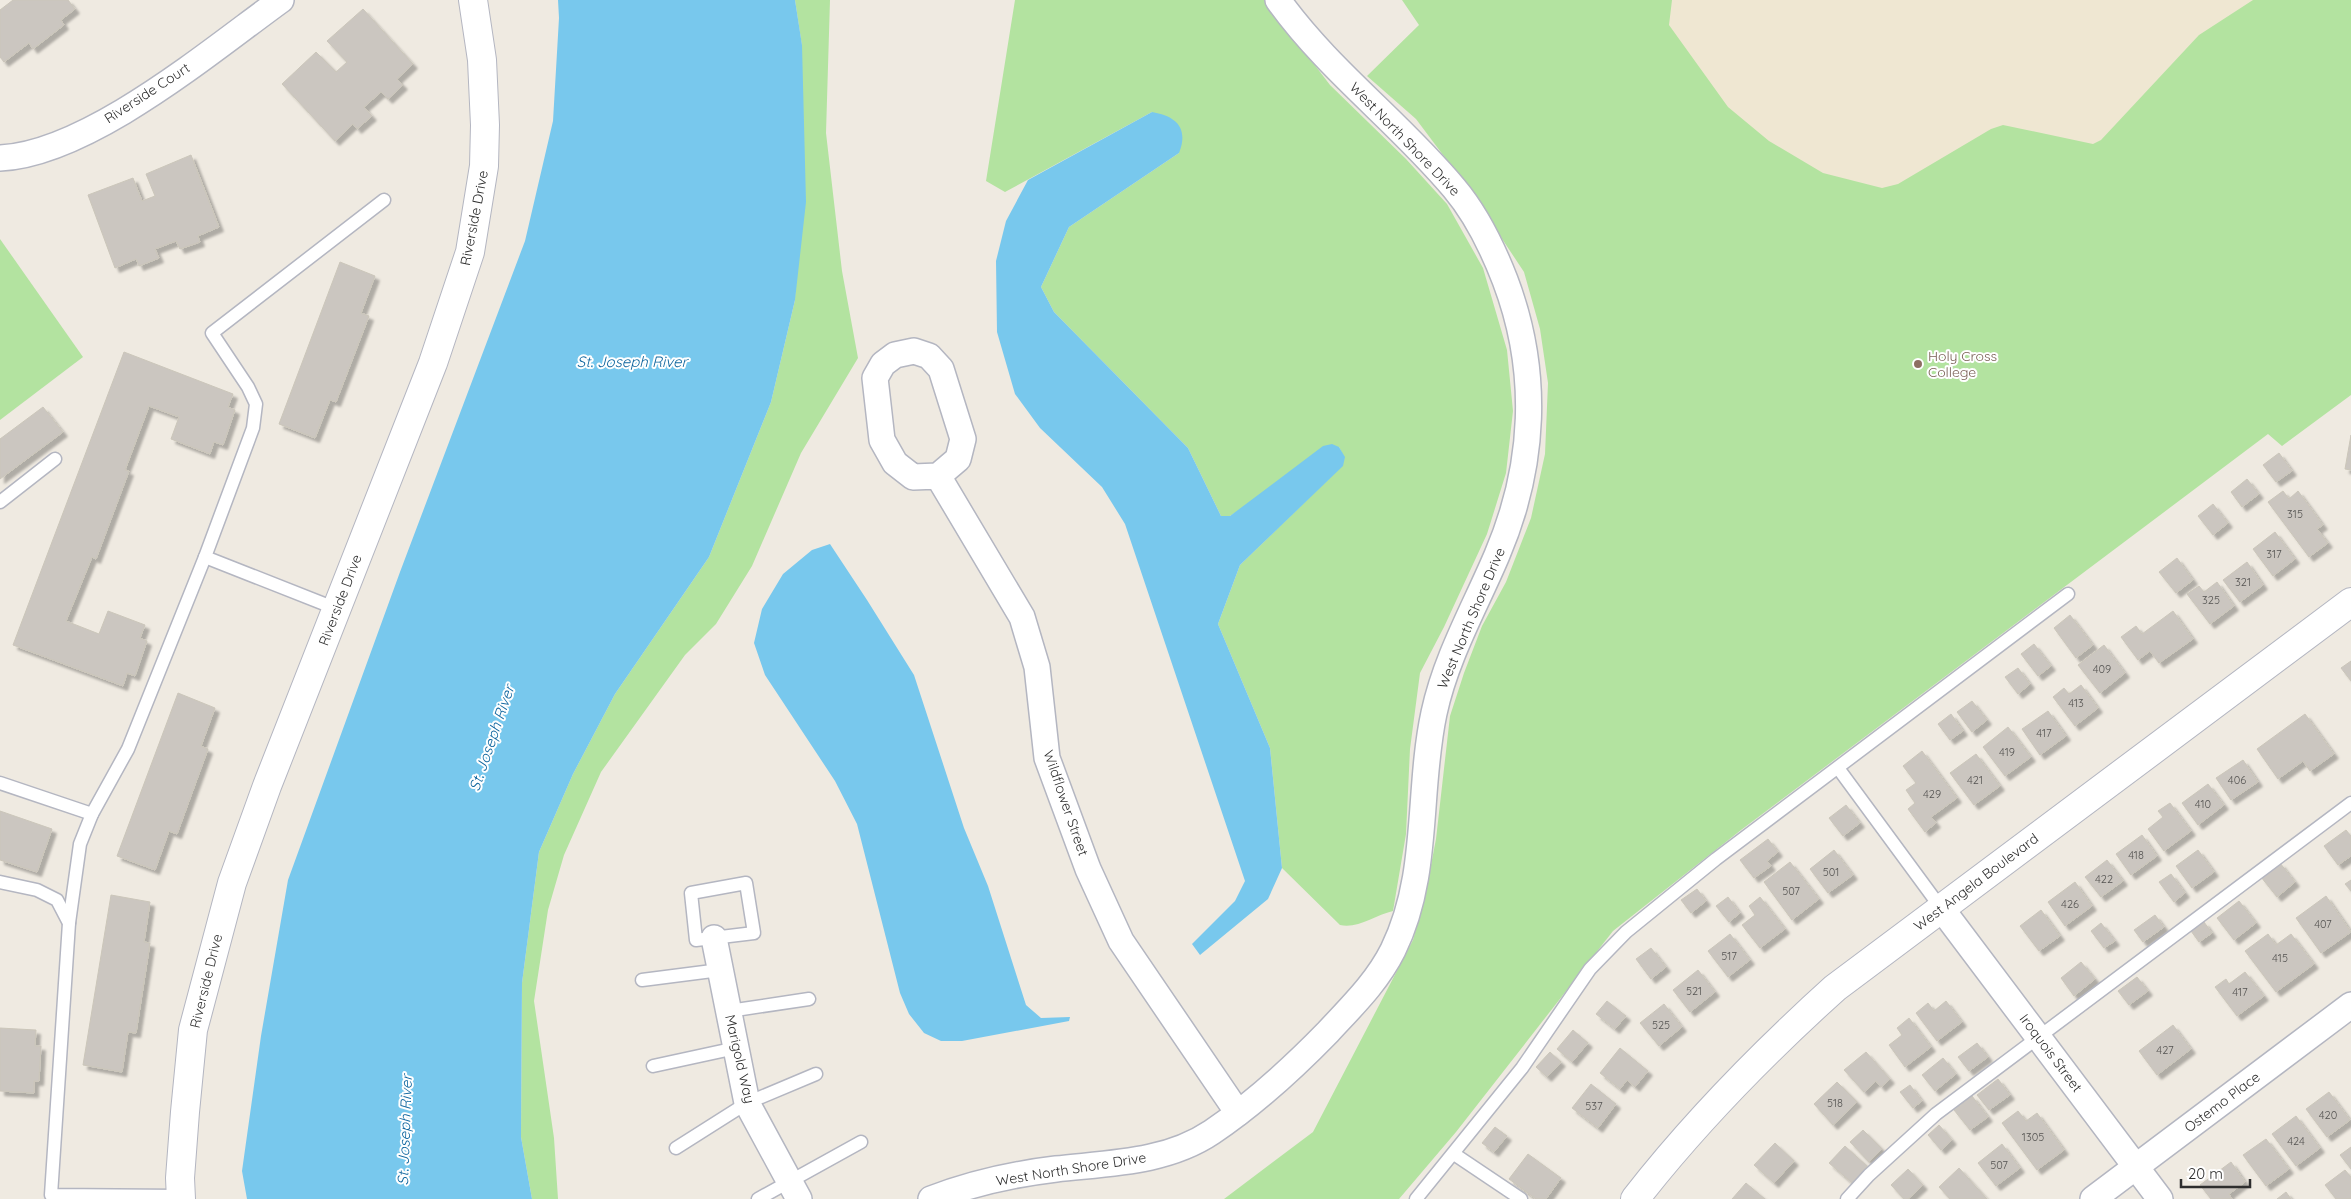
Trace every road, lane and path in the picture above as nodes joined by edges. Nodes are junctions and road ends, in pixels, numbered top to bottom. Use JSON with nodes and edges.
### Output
{"nodes":[{"id":1,"x":281,"y":0,"type":"edge"},
{"id":2,"x":472,"y":0,"type":"edge"},
{"id":3,"x":1278,"y":0,"type":"edge"},
{"id":4,"x":0,"y":158,"type":"edge"},
{"id":5,"x":384,"y":200,"type":"dead end"},
{"id":6,"x":55,"y":459,"type":"dead end"},
{"id":7,"x":938,"y":476,"type":"junction"},
{"id":8,"x":0,"y":502,"type":"edge"},
{"id":9,"x":205,"y":557,"type":"junction"},
{"id":10,"x":2068,"y":594,"type":"dead end"},
{"id":11,"x":2351,"y":602,"type":"edge"},
{"id":12,"x":337,"y":608,"type":"junction"},
{"id":13,"x":1838,"y":768,"type":"junction"},
{"id":14,"x":0,"y":783,"type":"edge"},
{"id":15,"x":2351,"y":802,"type":"edge"},
{"id":16,"x":92,"y":814,"type":"junction"},
{"id":17,"x":0,"y":882,"type":"edge"},
{"id":18,"x":1941,"y":908,"type":"junction"},
{"id":19,"x":69,"y":923,"type":"junction"},
{"id":20,"x":714,"y":938,"type":"junction"},
{"id":21,"x":720,"y":970,"type":"junction"},
{"id":22,"x":642,"y":980,"type":"dead end"},
{"id":23,"x":809,"y":999,"type":"dead end"},
{"id":24,"x":2351,"y":1005,"type":"edge"},
{"id":25,"x":729,"y":1011,"type":"junction"},
{"id":26,"x":2038,"y":1037,"type":"junction"},
{"id":27,"x":736,"y":1048,"type":"junction"},
{"id":28,"x":653,"y":1066,"type":"dead end"},
{"id":29,"x":816,"y":1074,"type":"dead end"},
{"id":30,"x":747,"y":1103,"type":"junction"},
{"id":31,"x":1238,"y":1113,"type":"junction"},
{"id":32,"x":861,"y":1142,"type":"dead end"},
{"id":33,"x":676,"y":1148,"type":"dead end"},
{"id":34,"x":1454,"y":1154,"type":"junction"},
{"id":35,"x":2136,"y":1167,"type":"junction"},
{"id":36,"x":795,"y":1191,"type":"edge"},
{"id":37,"x":51,"y":1197,"type":"edge"},
{"id":38,"x":181,"y":1198,"type":"edge"},
{"id":39,"x":758,"y":1199,"type":"edge"},
{"id":40,"x":931,"y":1199,"type":"edge"},
{"id":41,"x":1416,"y":1199,"type":"edge"},
{"id":42,"x":1521,"y":1199,"type":"edge"},
{"id":43,"x":1634,"y":1199,"type":"edge"},
{"id":44,"x":1847,"y":1199,"type":"edge"},
{"id":45,"x":2093,"y":1199,"type":"edge"},
{"id":46,"x":2160,"y":1199,"type":"edge"}],
"edges":[{"from":1,"to":4,"type":"street","name":"Riverside Court"},
{"from":2,"to":12,"type":"street","name":"Riverside Drive"},
{"from":3,"to":31,"type":"street","name":"West North Shore Drive"},
{"from":5,"to":9,"type":"lane"},
{"from":6,"to":8,"type":"lane"},
{"from":7,"to":7,"type":"street"},
{"from":7,"to":31,"type":"street","name":"Wildflower Street"},
{"from":9,"to":12,"type":"lane"},
{"from":9,"to":16,"type":"lane"},
{"from":10,"to":13,"type":"lane"},
{"from":11,"to":18,"type":"street","name":"West Angela Boulevard"},
{"from":12,"to":38,"type":"street","name":"Riverside Drive"},
{"from":13,"to":18,"type":"lane"},
{"from":13,"to":34,"type":"lane"},
{"from":14,"to":16,"type":"lane"},
{"from":15,"to":26,"type":"lane"},
{"from":16,"to":19,"type":"lane"},
{"from":17,"to":19,"type":"lane"},
{"from":18,"to":26,"type":"street","name":"Iroquois Street"},
{"from":18,"to":43,"type":"street","name":"West Angela Boulevard"},
{"from":19,"to":37,"type":"lane"},
{"from":20,"to":20,"type":"lane"},
{"from":20,"to":21,"type":"street","name":"Marigold Way"},
{"from":21,"to":22,"type":"lane"},
{"from":21,"to":25,"type":"street","name":"Marigold Way"},
{"from":23,"to":25,"type":"lane"},
{"from":24,"to":35,"type":"street","name":"Ostemo Place"},
{"from":25,"to":27,"type":"street","name":"Marigold Way"},
{"from":26,"to":35,"type":"street","name":"Iroquois Street"},
{"from":26,"to":44,"type":"lane"},
{"from":27,"to":28,"type":"lane"},
{"from":27,"to":30,"type":"street","name":"Marigold Way"},
{"from":29,"to":30,"type":"lane"},
{"from":30,"to":33,"type":"lane"},
{"from":30,"to":36,"type":"street","name":"Marigold Way"},
{"from":31,"to":40,"type":"street","name":"West North Shore Drive"},
{"from":32,"to":36,"type":"lane"},
{"from":34,"to":41,"type":"lane"},
{"from":34,"to":42,"type":"lane"},
{"from":35,"to":45,"type":"street","name":"Ostemo Place"},
{"from":35,"to":46,"type":"street","name":"Iroquois Street"},
{"from":36,"to":39,"type":"lane"},
{"from":37,"to":38,"type":"lane"}]}
